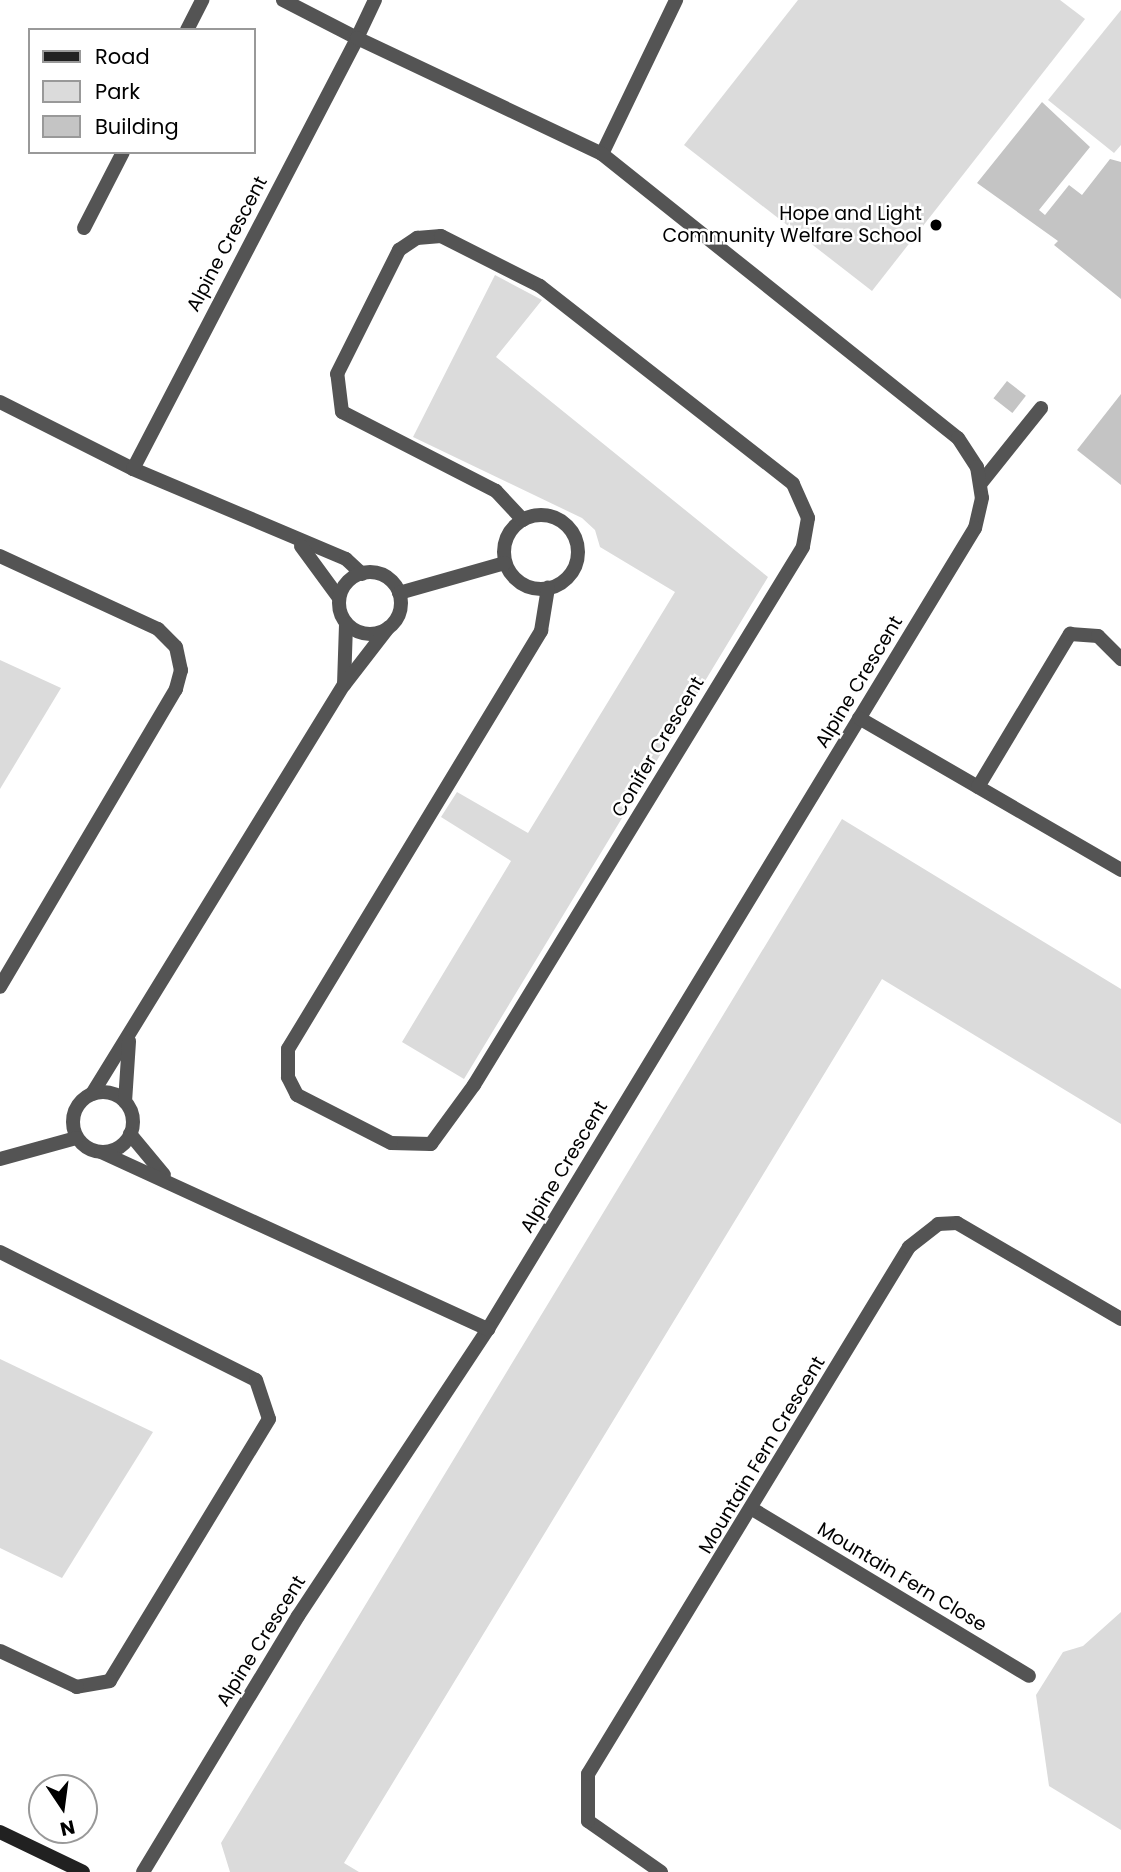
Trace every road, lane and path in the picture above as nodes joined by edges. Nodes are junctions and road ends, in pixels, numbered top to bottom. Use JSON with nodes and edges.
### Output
{"nodes":[{"id":1,"x":202,"y":0,"type":"edge"},
{"id":2,"x":283,"y":0,"type":"edge"},
{"id":3,"x":375,"y":0,"type":"edge"},
{"id":4,"x":676,"y":0,"type":"edge"},
{"id":5,"x":188,"y":28,"type":"edge"},
{"id":6,"x":357,"y":38,"type":"junction"},
{"id":7,"x":122,"y":154,"type":"edge"},
{"id":8,"x":602,"y":154,"type":"junction"},
{"id":9,"x":84,"y":228,"type":"dead end"},
{"id":10,"x":0,"y":402,"type":"edge"},
{"id":11,"x":1041,"y":408,"type":"dead end"},
{"id":12,"x":133,"y":469,"type":"junction"},
{"id":13,"x":981,"y":483,"type":"junction"},
{"id":14,"x":523,"y":520,"type":"junction"},
{"id":15,"x":301,"y":546,"type":"junction"},
{"id":16,"x":0,"y":556,"type":"edge"},
{"id":17,"x":505,"y":563,"type":"junction"},
{"id":18,"x":362,"y":573,"type":"junction"},
{"id":19,"x":548,"y":588,"type":"junction"},
{"id":20,"x":399,"y":593,"type":"junction"},
{"id":21,"x":340,"y":598,"type":"junction"},
{"id":22,"x":346,"y":624,"type":"junction"},
{"id":23,"x":388,"y":628,"type":"junction"},
{"id":24,"x":1121,"y":659,"type":"edge"},
{"id":25,"x":344,"y":685,"type":"junction"},
{"id":26,"x":859,"y":718,"type":"junction"},
{"id":27,"x":978,"y":787,"type":"junction"},
{"id":28,"x":1121,"y":870,"type":"edge"},
{"id":29,"x":0,"y":987,"type":"edge"},
{"id":30,"x":129,"y":1041,"type":"junction"},
{"id":31,"x":92,"y":1094,"type":"junction"},
{"id":32,"x":125,"y":1102,"type":"junction"},
{"id":33,"x":130,"y":1134,"type":"junction"},
{"id":34,"x":76,"y":1138,"type":"junction"},
{"id":35,"x":101,"y":1152,"type":"junction"},
{"id":36,"x":0,"y":1159,"type":"edge"},
{"id":37,"x":164,"y":1175,"type":"junction"},
{"id":38,"x":0,"y":1252,"type":"edge"},
{"id":39,"x":1121,"y":1319,"type":"edge"},
{"id":40,"x":488,"y":1329,"type":"junction"},
{"id":41,"x":754,"y":1510,"type":"junction"},
{"id":42,"x":0,"y":1651,"type":"edge"},
{"id":43,"x":1029,"y":1676,"type":"dead end"},
{"id":44,"x":0,"y":1832,"type":"edge"},
{"id":45,"x":83,"y":1872,"type":"edge"},
{"id":46,"x":143,"y":1872,"type":"edge"},
{"id":47,"x":661,"y":1872,"type":"edge"}],
"edges":[{"from":1,"to":5,"type":"street"},
{"from":2,"to":6,"type":"street"},
{"from":3,"to":6,"type":"street","name":"Alpine Crescent"},
{"from":4,"to":8,"type":"street"},
{"from":6,"to":8,"type":"street"},
{"from":6,"to":12,"type":"street","name":"Alpine Crescent"},
{"from":7,"to":9,"type":"street"},
{"from":8,"to":13,"type":"street"},
{"from":10,"to":12,"type":"street"},
{"from":11,"to":13,"type":"street"},
{"from":12,"to":15,"type":"street"},
{"from":13,"to":26,"type":"street","name":"Alpine Crescent"},
{"from":14,"to":17,"type":"street"},
{"from":14,"to":19,"type":"street"},
{"from":14,"to":19,"type":"street","name":"Conifer Crescent"},
{"from":15,"to":18,"type":"street"},
{"from":15,"to":21,"type":"street"},
{"from":16,"to":29,"type":"street"},
{"from":17,"to":19,"type":"street"},
{"from":17,"to":20,"type":"street"},
{"from":18,"to":20,"type":"street"},
{"from":18,"to":21,"type":"street"},
{"from":20,"to":23,"type":"street"},
{"from":21,"to":22,"type":"street"},
{"from":22,"to":23,"type":"street"},
{"from":22,"to":25,"type":"street"},
{"from":23,"to":25,"type":"street"},
{"from":24,"to":27,"type":"street"},
{"from":25,"to":30,"type":"street"},
{"from":26,"to":27,"type":"street"},
{"from":26,"to":40,"type":"street","name":"Alpine Crescent"},
{"from":27,"to":28,"type":"street"},
{"from":30,"to":31,"type":"street"},
{"from":30,"to":32,"type":"street"},
{"from":31,"to":32,"type":"street"},
{"from":31,"to":34,"type":"street"},
{"from":32,"to":33,"type":"street"},
{"from":33,"to":35,"type":"street"},
{"from":33,"to":37,"type":"street"},
{"from":34,"to":35,"type":"street"},
{"from":34,"to":36,"type":"street"},
{"from":35,"to":37,"type":"street"},
{"from":37,"to":40,"type":"street"},
{"from":38,"to":42,"type":"street"},
{"from":39,"to":41,"type":"street","name":"Mountain Fern Crescent"},
{"from":40,"to":46,"type":"street","name":"Alpine Crescent"},
{"from":41,"to":43,"type":"street","name":"Mountain Fern Close"},
{"from":41,"to":47,"type":"street","name":"Mountain Fern Crescent"},
{"from":44,"to":45,"type":"main road"}]}
